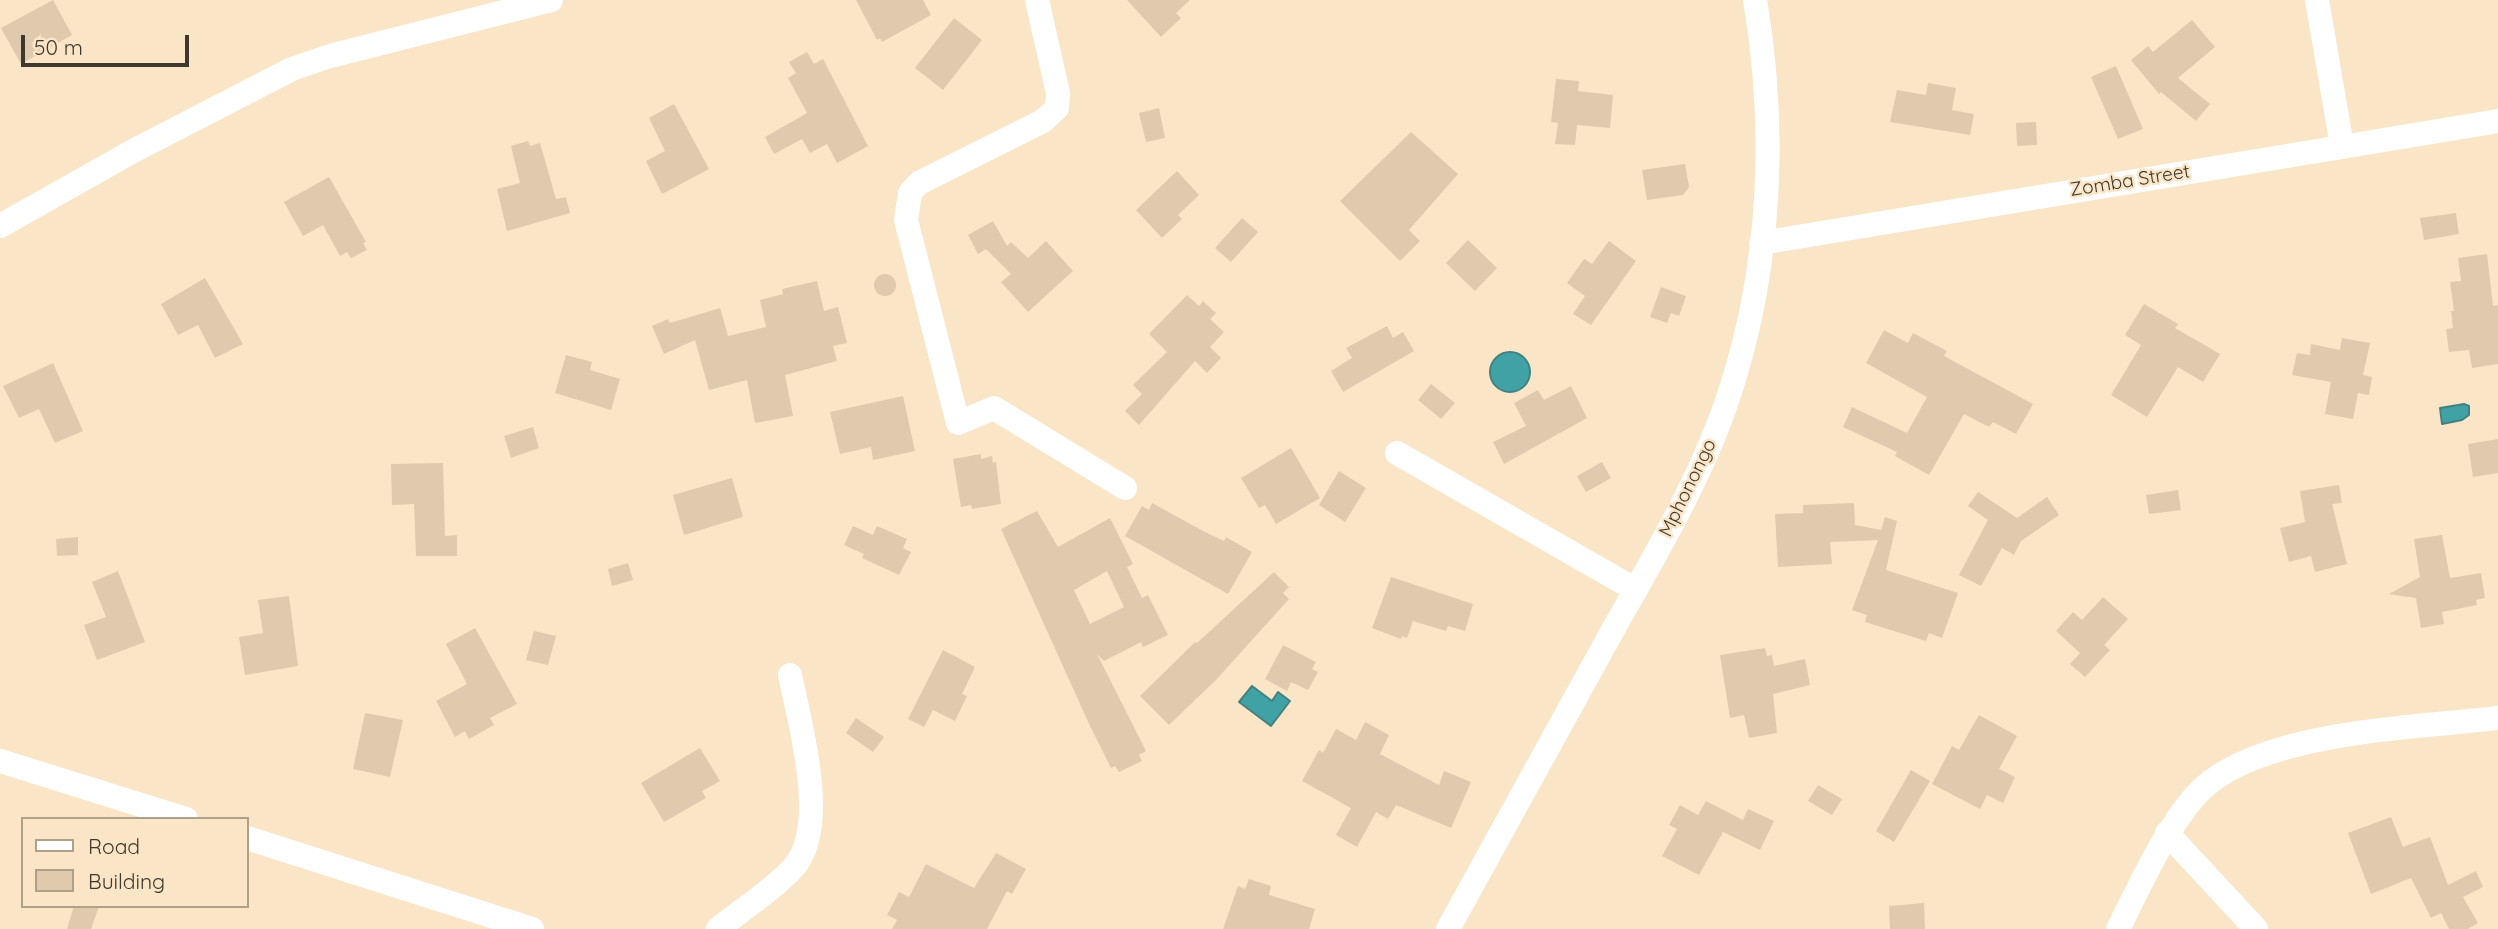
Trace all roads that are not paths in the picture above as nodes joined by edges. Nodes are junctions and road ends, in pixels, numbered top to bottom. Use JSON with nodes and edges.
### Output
{"nodes":[{"id":1,"x":551,"y":0,"type":"edge"},
{"id":2,"x":1037,"y":0,"type":"edge"},
{"id":3,"x":1755,"y":0,"type":"edge"},
{"id":4,"x":2317,"y":0,"type":"edge"},
{"id":5,"x":2498,"y":121,"type":"edge"},
{"id":6,"x":2342,"y":146,"type":"junction"},
{"id":7,"x":0,"y":226,"type":"edge"},
{"id":8,"x":1761,"y":243,"type":"junction"},
{"id":9,"x":1397,"y":453,"type":"dead end"},
{"id":10,"x":1125,"y":488,"type":"dead end"},
{"id":11,"x":1636,"y":590,"type":"junction"},
{"id":12,"x":790,"y":675,"type":"dead end"},
{"id":13,"x":2498,"y":718,"type":"edge"},
{"id":14,"x":0,"y":761,"type":"edge"},
{"id":15,"x":180,"y":817,"type":"edge"},
{"id":16,"x":2167,"y":833,"type":"junction"},
{"id":17,"x":248,"y":838,"type":"edge"},
{"id":18,"x":532,"y":929,"type":"edge"},
{"id":19,"x":718,"y":929,"type":"edge"},
{"id":20,"x":1448,"y":929,"type":"edge"},
{"id":21,"x":2118,"y":929,"type":"edge"},
{"id":22,"x":2256,"y":929,"type":"edge"}],
"edges":[{"from":1,"to":7,"type":"street"},
{"from":2,"to":10,"type":"street"},
{"from":3,"to":8,"type":"street","name":"Mphonongo"},
{"from":4,"to":6,"type":"street"},
{"from":5,"to":6,"type":"street","name":"Zomba Street"},
{"from":6,"to":8,"type":"street","name":"Zomba Street"},
{"from":8,"to":11,"type":"street","name":"Mphonongo"},
{"from":9,"to":11,"type":"street"},
{"from":11,"to":20,"type":"street","name":"Mphonongo"},
{"from":12,"to":19,"type":"street"},
{"from":13,"to":16,"type":"street"},
{"from":14,"to":15,"type":"street"},
{"from":16,"to":21,"type":"street"},
{"from":16,"to":22,"type":"street"},
{"from":17,"to":18,"type":"street"}]}
